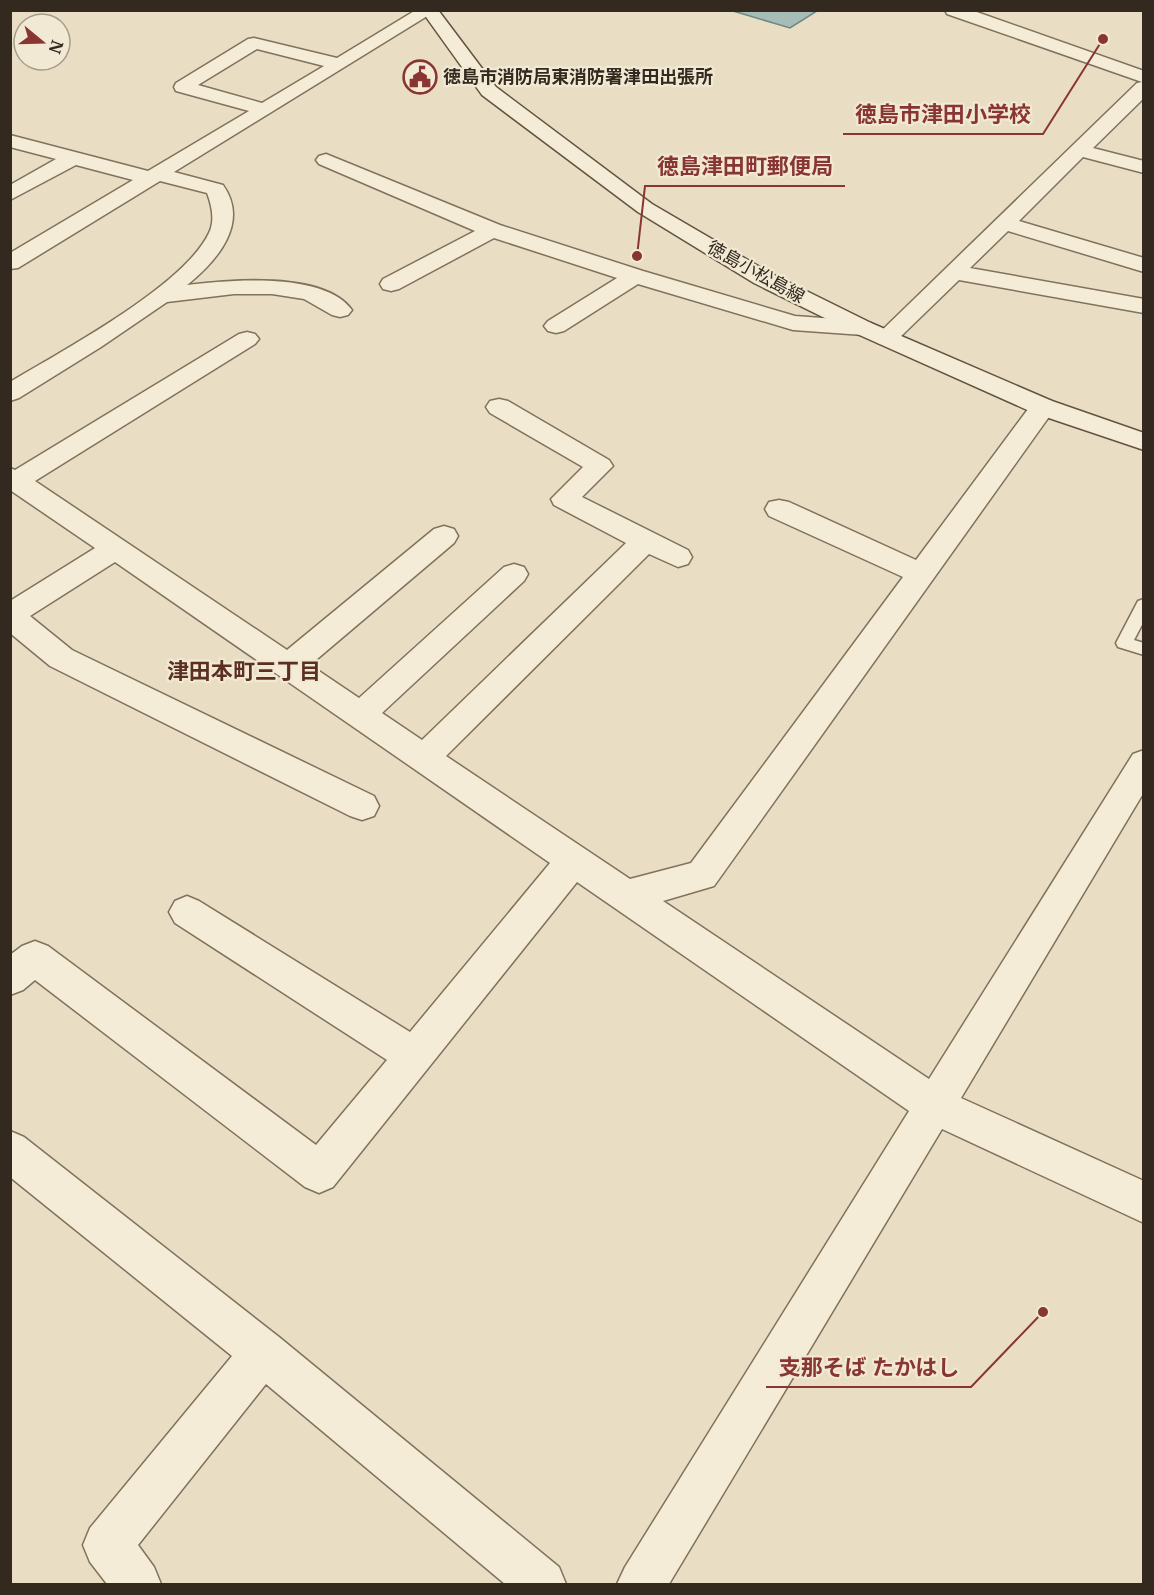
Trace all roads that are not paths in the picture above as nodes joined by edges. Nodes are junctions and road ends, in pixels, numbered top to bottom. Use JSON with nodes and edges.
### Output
{"nodes":[{"id":1,"x":429,"y":10,"type":"edge"},
{"id":2,"x":953,"y":10,"type":"edge"},
{"id":3,"x":339,"y":64,"type":"junction"},
{"id":4,"x":1143,"y":77,"type":"edge"},
{"id":5,"x":1143,"y":87,"type":"edge"},
{"id":6,"x":265,"y":109,"type":"junction"},
{"id":7,"x":10,"y":141,"type":"edge"},
{"id":8,"x":1078,"y":150,"type":"junction"},
{"id":9,"x":74,"y":158,"type":"junction"},
{"id":10,"x":326,"y":160,"type":"dead end"},
{"id":11,"x":1143,"y":167,"type":"edge"},
{"id":12,"x":153,"y":176,"type":"junction"},
{"id":13,"x":10,"y":194,"type":"edge"},
{"id":14,"x":1004,"y":223,"type":"junction"},
{"id":15,"x":492,"y":230,"type":"junction"},
{"id":16,"x":10,"y":263,"type":"edge"},
{"id":17,"x":1143,"y":265,"type":"edge"},
{"id":18,"x":953,"y":272,"type":"junction"},
{"id":19,"x":635,"y":276,"type":"junction"},
{"id":20,"x":391,"y":284,"type":"dead end"},
{"id":21,"x":161,"y":296,"type":"junction"},
{"id":22,"x":1143,"y":306,"type":"edge"},
{"id":23,"x":340,"y":310,"type":"dead end"},
{"id":24,"x":556,"y":326,"type":"dead end"},
{"id":25,"x":863,"y":328,"type":"junction"},
{"id":26,"x":886,"y":338,"type":"junction"},
{"id":27,"x":247,"y":339,"type":"dead end"},
{"id":28,"x":10,"y":393,"type":"edge"},
{"id":29,"x":499,"y":407,"type":"dead end"},
{"id":30,"x":1043,"y":407,"type":"junction"},
{"id":31,"x":1143,"y":442,"type":"edge"},
{"id":32,"x":13,"y":479,"type":"edge"},
{"id":33,"x":779,"y":509,"type":"dead end"},
{"id":34,"x":444,"y":536,"type":"dead end"},
{"id":35,"x":645,"y":541,"type":"junction"},
{"id":36,"x":116,"y":548,"type":"junction"},
{"id":37,"x":678,"y":557,"type":"dead end"},
{"id":38,"x":514,"y":574,"type":"dead end"},
{"id":39,"x":922,"y":574,"type":"junction"},
{"id":40,"x":1143,"y":605,"type":"edge"},
{"id":41,"x":10,"y":616,"type":"edge"},
{"id":42,"x":1143,"y":649,"type":"edge"},
{"id":43,"x":288,"y":666,"type":"junction"},
{"id":44,"x":360,"y":715,"type":"junction"},
{"id":45,"x":424,"y":758,"type":"junction"},
{"id":46,"x":1143,"y":763,"type":"edge"},
{"id":47,"x":362,"y":806,"type":"dead end"},
{"id":48,"x":574,"y":860,"type":"junction"},
{"id":49,"x":626,"y":896,"type":"junction"},
{"id":50,"x":187,"y":912,"type":"dead end"},
{"id":51,"x":10,"y":978,"type":"edge"},
{"id":52,"x":414,"y":1056,"type":"junction"},
{"id":53,"x":935,"y":1106,"type":"junction"},
{"id":54,"x":10,"y":1151,"type":"edge"},
{"id":55,"x":1143,"y":1203,"type":"edge"},
{"id":56,"x":263,"y":1353,"type":"junction"},
{"id":57,"x":136,"y":1584,"type":"edge"},
{"id":58,"x":542,"y":1584,"type":"edge"},
{"id":59,"x":642,"y":1584,"type":"edge"}],
"edges":[{"from":1,"to":3,"type":"street"},
{"from":1,"to":25,"type":"street","name":"徳島小松島線"},
{"from":2,"to":4,"type":"street"},
{"from":3,"to":6,"type":"street"},
{"from":3,"to":6,"type":"street"},
{"from":5,"to":8,"type":"street"},
{"from":6,"to":12,"type":"street"},
{"from":7,"to":9,"type":"street"},
{"from":8,"to":11,"type":"street"},
{"from":8,"to":14,"type":"street"},
{"from":9,"to":12,"type":"street"},
{"from":9,"to":13,"type":"street"},
{"from":10,"to":15,"type":"street"},
{"from":12,"to":16,"type":"street"},
{"from":12,"to":21,"type":"street"},
{"from":14,"to":17,"type":"street"},
{"from":14,"to":18,"type":"street"},
{"from":15,"to":19,"type":"street"},
{"from":15,"to":20,"type":"street"},
{"from":18,"to":22,"type":"street"},
{"from":18,"to":26,"type":"street"},
{"from":19,"to":24,"type":"street"},
{"from":19,"to":25,"type":"street"},
{"from":21,"to":23,"type":"street"},
{"from":21,"to":28,"type":"street"},
{"from":25,"to":26,"type":"street","name":"徳島小松島線"},
{"from":26,"to":30,"type":"street","name":"徳島小松島線"},
{"from":27,"to":32,"type":"street"},
{"from":29,"to":35,"type":"street"},
{"from":30,"to":31,"type":"street","name":"徳島小松島線"},
{"from":30,"to":39,"type":"street"},
{"from":32,"to":36,"type":"street"},
{"from":33,"to":39,"type":"street"},
{"from":34,"to":43,"type":"street"},
{"from":35,"to":37,"type":"street"},
{"from":35,"to":45,"type":"street"},
{"from":36,"to":41,"type":"street"},
{"from":36,"to":43,"type":"street"},
{"from":38,"to":44,"type":"street"},
{"from":39,"to":49,"type":"street"},
{"from":40,"to":42,"type":"lane"},
{"from":41,"to":47,"type":"street"},
{"from":43,"to":44,"type":"street"},
{"from":44,"to":45,"type":"street"},
{"from":45,"to":48,"type":"street"},
{"from":46,"to":53,"type":"street"},
{"from":48,"to":49,"type":"street"},
{"from":48,"to":52,"type":"street"},
{"from":49,"to":53,"type":"street"},
{"from":50,"to":52,"type":"street"},
{"from":51,"to":52,"type":"street"},
{"from":53,"to":55,"type":"street"},
{"from":53,"to":59,"type":"street"},
{"from":54,"to":56,"type":"street"},
{"from":56,"to":57,"type":"street"},
{"from":56,"to":58,"type":"street"}]}
